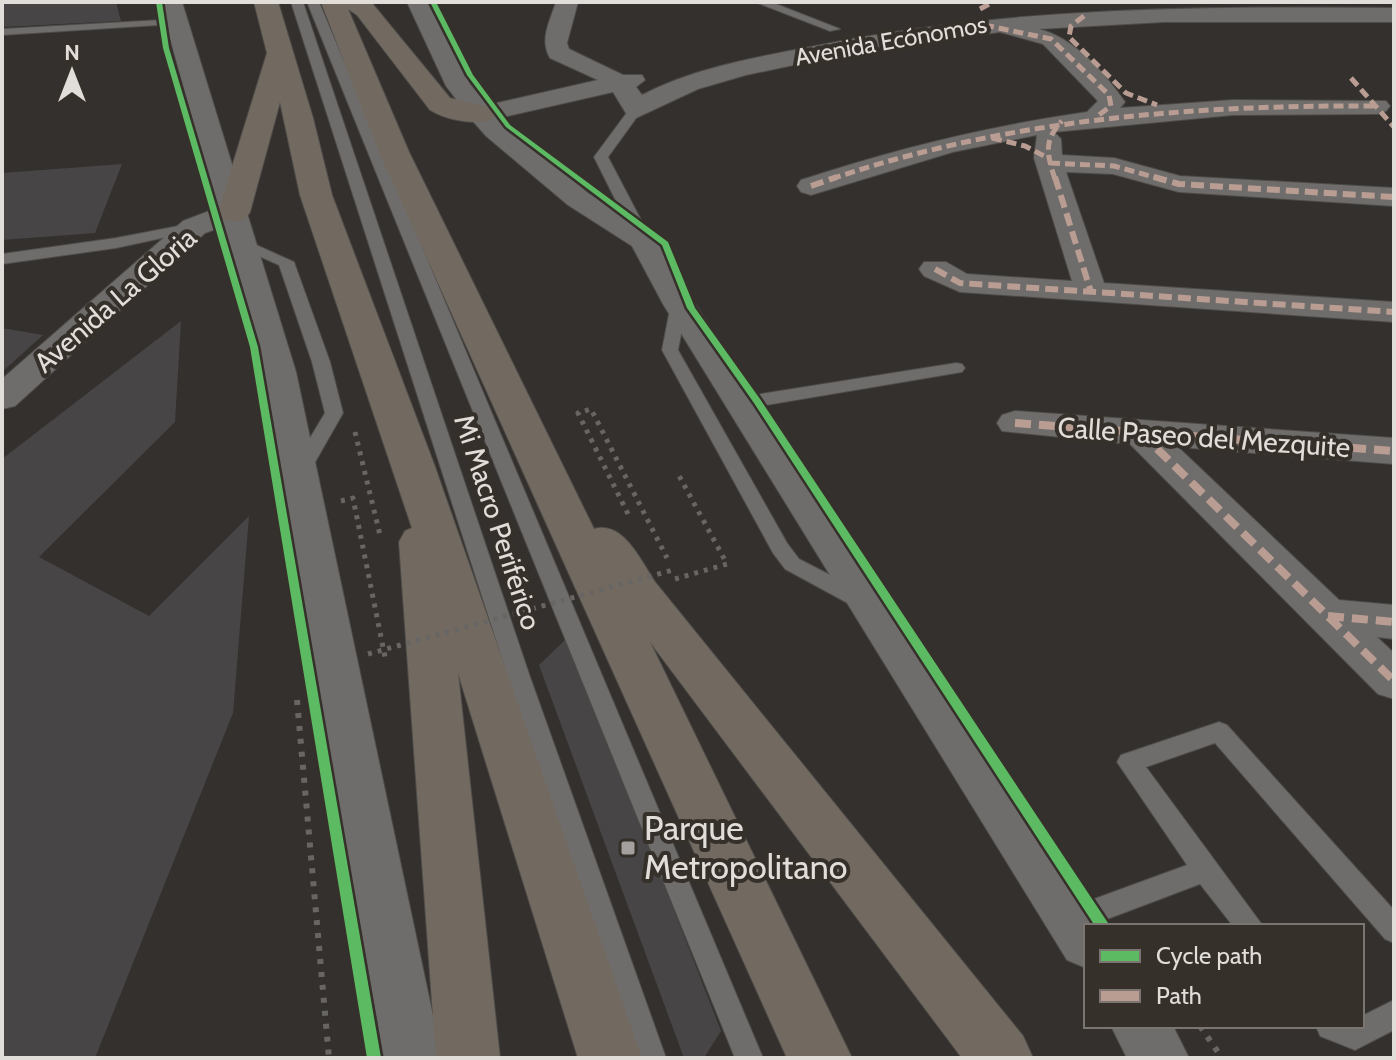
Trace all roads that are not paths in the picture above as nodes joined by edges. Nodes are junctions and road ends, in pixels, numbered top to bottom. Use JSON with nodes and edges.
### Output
{"nodes":[{"id":1,"x":266,"y":2,"type":"edge"},
{"id":2,"x":297,"y":2,"type":"edge"},
{"id":3,"x":313,"y":2,"type":"edge"},
{"id":4,"x":333,"y":2,"type":"edge"},
{"id":5,"x":354,"y":2,"type":"edge"},
{"id":6,"x":418,"y":2,"type":"edge"},
{"id":7,"x":567,"y":2,"type":"edge"},
{"id":8,"x":761,"y":2,"type":"edge"},
{"id":9,"x":1056,"y":2,"type":"edge"},
{"id":10,"x":1237,"y":7,"type":"edge"},
{"id":11,"x":173,"y":12,"type":"edge"},
{"id":12,"x":986,"y":12,"type":"edge"},
{"id":13,"x":1394,"y":15,"type":"edge"},
{"id":14,"x":1084,"y":16,"type":"junction"},
{"id":15,"x":2,"y":32,"type":"edge"},
{"id":16,"x":854,"y":32,"type":"junction"},
{"id":17,"x":281,"y":52,"type":"junction"},
{"id":18,"x":684,"y":75,"type":"junction"},
{"id":19,"x":1351,"y":78,"type":"dead end"},
{"id":20,"x":621,"y":84,"type":"junction"},
{"id":21,"x":1377,"y":106,"type":"junction"},
{"id":22,"x":1181,"y":108,"type":"junction"},
{"id":23,"x":636,"y":110,"type":"junction"},
{"id":24,"x":481,"y":114,"type":"junction"},
{"id":25,"x":1097,"y":116,"type":"junction"},
{"id":26,"x":1062,"y":121,"type":"junction"},
{"id":27,"x":1394,"y":127,"type":"edge"},
{"id":28,"x":980,"y":137,"type":"junction"},
{"id":29,"x":1049,"y":161,"type":"junction"},
{"id":30,"x":811,"y":186,"type":"dead end"},
{"id":31,"x":1394,"y":197,"type":"edge"},
{"id":32,"x":194,"y":227,"type":"junction"},
{"id":33,"x":239,"y":228,"type":"junction"},
{"id":34,"x":644,"y":241,"type":"junction"},
{"id":35,"x":2,"y":259,"type":"edge"},
{"id":36,"x":935,"y":269,"type":"dead end"},
{"id":37,"x":1091,"y":292,"type":"junction"},
{"id":38,"x":679,"y":304,"type":"junction"},
{"id":39,"x":1394,"y":312,"type":"edge"},
{"id":40,"x":956,"y":368,"type":"dead end"},
{"id":41,"x":2,"y":398,"type":"edge"},
{"id":42,"x":742,"y":403,"type":"junction"},
{"id":43,"x":1015,"y":423,"type":"dead end"},
{"id":44,"x":1140,"y":432,"type":"junction"},
{"id":45,"x":531,"y":438,"type":"junction"},
{"id":46,"x":1394,"y":451,"type":"edge"},
{"id":47,"x":413,"y":464,"type":"junction"},
{"id":48,"x":299,"y":473,"type":"junction"},
{"id":49,"x":873,"y":607,"type":"junction"},
{"id":50,"x":1328,"y":616,"type":"junction"},
{"id":51,"x":1394,"y":622,"type":"edge"},
{"id":52,"x":1394,"y":681,"type":"edge"},
{"id":53,"x":1205,"y":870,"type":"junction"},
{"id":54,"x":1093,"y":924,"type":"edge"},
{"id":55,"x":1248,"y":924,"type":"edge"},
{"id":56,"x":1394,"y":930,"type":"edge"},
{"id":57,"x":1079,"y":931,"type":"edge"},
{"id":58,"x":1394,"y":1014,"type":"edge"},
{"id":59,"x":1140,"y":1028,"type":"edge"},
{"id":60,"x":1335,"y":1028,"type":"edge"},
{"id":61,"x":413,"y":1058,"type":"edge"},
{"id":62,"x":468,"y":1058,"type":"edge"},
{"id":63,"x":610,"y":1058,"type":"edge"},
{"id":64,"x":652,"y":1058,"type":"edge"},
{"id":65,"x":749,"y":1058,"type":"edge"},
{"id":66,"x":820,"y":1058,"type":"edge"},
{"id":67,"x":1001,"y":1058,"type":"edge"},
{"id":68,"x":1160,"y":1058,"type":"edge"}],
"edges":[{"from":1,"to":17,"type":"highway"},
{"from":2,"to":64,"type":"lane","name":"Mi Macro Periférico"},
{"from":3,"to":65,"type":"lane"},
{"from":4,"to":45,"type":"highway"},
{"from":5,"to":24,"type":"highway"},
{"from":6,"to":24,"type":"street"},
{"from":7,"to":20,"type":"street"},
{"from":8,"to":16,"type":"lane"},
{"from":9,"to":12,"type":"street","name":"Avenida Ecónomos"},
{"from":10,"to":13,"type":"street","name":"Avenida Ecónomos"},
{"from":10,"to":14,"type":"street","name":"Avenida Ecónomos"},
{"from":11,"to":15,"type":"lane"},
{"from":11,"to":33,"type":"street"},
{"from":12,"to":14,"type":"street","name":"Avenida Ecónomos"},
{"from":12,"to":16,"type":"street","name":"Avenida Ecónomos"},
{"from":12,"to":25,"type":"street"},
{"from":14,"to":22,"type":"street"},
{"from":16,"to":18,"type":"street","name":"Avenida Ecónomos"},
{"from":16,"to":18,"type":"street","name":"Avenida Ecónomos"},
{"from":17,"to":33,"type":"highway"},
{"from":17,"to":47,"type":"highway"},
{"from":18,"to":20,"type":"street","name":"Avenida Ecónomos"},
{"from":18,"to":23,"type":"street","name":"Avenida Ecónomos"},
{"from":19,"to":21,"type":"street"},
{"from":20,"to":23,"type":"street"},
{"from":20,"to":24,"type":"street","name":"Avenida Ecónomos"},
{"from":21,"to":22,"type":"street"},
{"from":21,"to":27,"type":"street"},
{"from":22,"to":25,"type":"street"},
{"from":23,"to":34,"type":"lane"},
{"from":24,"to":34,"type":"street"},
{"from":25,"to":26,"type":"street"},
{"from":26,"to":28,"type":"street"},
{"from":26,"to":29,"type":"street"},
{"from":28,"to":29,"type":"street"},
{"from":28,"to":30,"type":"street"},
{"from":29,"to":31,"type":"street"},
{"from":29,"to":37,"type":"street"},
{"from":32,"to":33,"type":"street","name":"Avenida La Gloria"},
{"from":32,"to":35,"type":"lane"},
{"from":32,"to":41,"type":"street","name":"Avenida La Gloria"},
{"from":33,"to":48,"type":"street"},
{"from":33,"to":48,"type":"lane"},
{"from":34,"to":38,"type":"street"},
{"from":36,"to":37,"type":"street"},
{"from":37,"to":39,"type":"street"},
{"from":38,"to":42,"type":"street"},
{"from":38,"to":49,"type":"lane"},
{"from":40,"to":42,"type":"lane"},
{"from":42,"to":49,"type":"street"},
{"from":43,"to":44,"type":"street","name":"Calle Paseo del Mezquite"},
{"from":44,"to":46,"type":"street","name":"Calle Paseo del Mezquite"},
{"from":44,"to":50,"type":"street"},
{"from":45,"to":66,"type":"highway"},
{"from":45,"to":67,"type":"highway"},
{"from":47,"to":62,"type":"highway"},
{"from":47,"to":63,"type":"highway"},
{"from":48,"to":61,"type":"street"},
{"from":49,"to":57,"type":"street"},
{"from":50,"to":51,"type":"street"},
{"from":50,"to":52,"type":"street"},
{"from":53,"to":54,"type":"lane"},
{"from":53,"to":55,"type":"lane"},
{"from":53,"to":56,"type":"lane"},
{"from":58,"to":60,"type":"lane"},
{"from":59,"to":68,"type":"street"}]}
